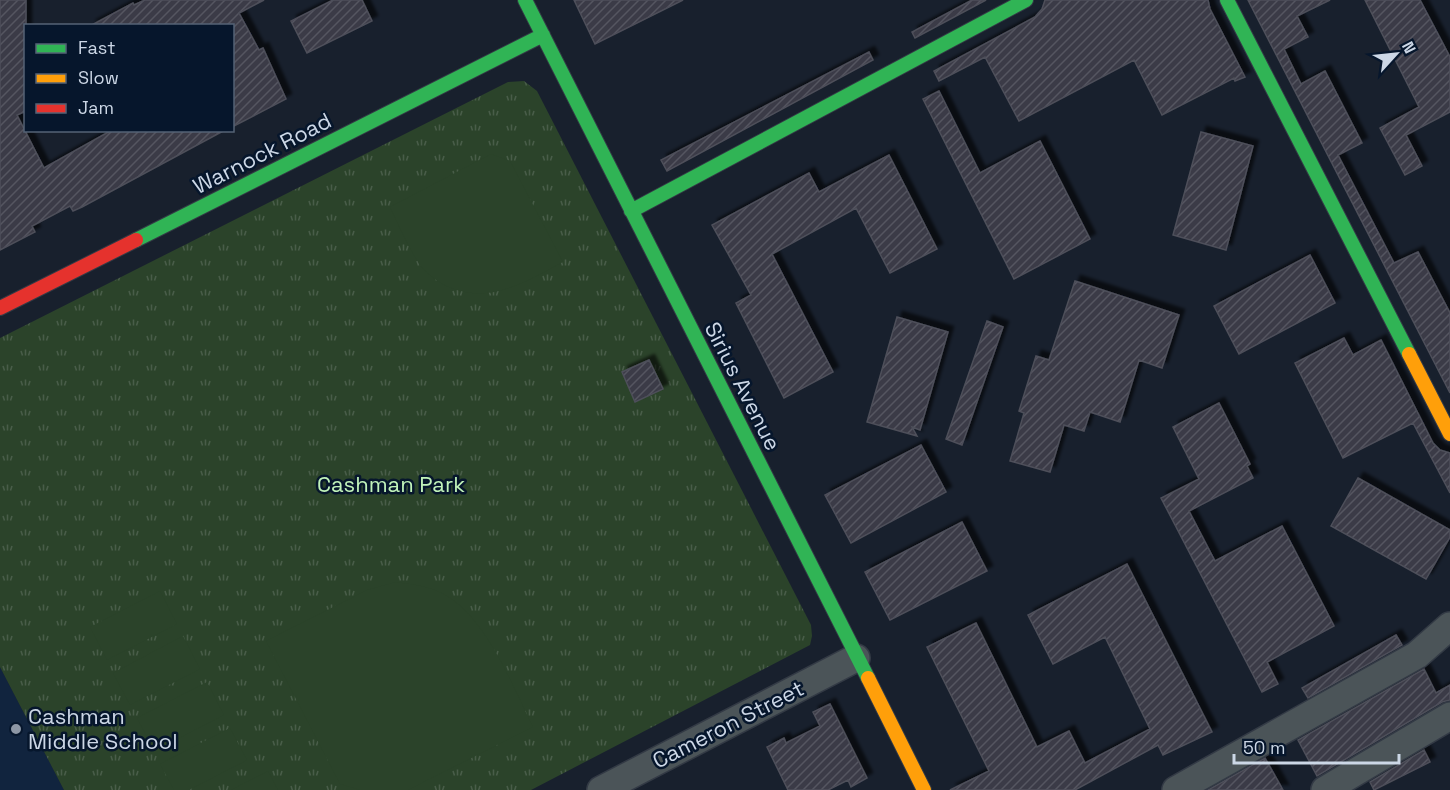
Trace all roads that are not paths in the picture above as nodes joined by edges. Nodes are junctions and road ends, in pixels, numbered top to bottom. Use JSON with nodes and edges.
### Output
{"nodes":[{"id":1,"x":525,"y":0,"type":"edge"},
{"id":2,"x":1026,"y":0,"type":"edge"},
{"id":3,"x":1227,"y":0,"type":"edge"},
{"id":4,"x":543,"y":35,"type":"junction"},
{"id":5,"x":631,"y":211,"type":"junction"},
{"id":6,"x":0,"y":308,"type":"edge"},
{"id":7,"x":1450,"y":434,"type":"edge"},
{"id":8,"x":1450,"y":626,"type":"edge"},
{"id":9,"x":856,"y":658,"type":"junction"},
{"id":10,"x":1450,"y":716,"type":"edge"},
{"id":11,"x":601,"y":790,"type":"edge"},
{"id":12,"x":924,"y":790,"type":"edge"},
{"id":13,"x":1176,"y":790,"type":"edge"},
{"id":14,"x":1324,"y":790,"type":"edge"}],
"edges":[{"from":1,"to":4,"type":"street","name":"Sirius Avenue"},
{"from":2,"to":5,"type":"street"},
{"from":3,"to":7,"type":"street"},
{"from":4,"to":5,"type":"street","name":"Sirius Avenue"},
{"from":4,"to":6,"type":"street","name":"Warnock Road"},
{"from":5,"to":9,"type":"street","name":"Sirius Avenue"},
{"from":8,"to":13,"type":"street"},
{"from":9,"to":11,"type":"street","name":"Cameron Street"},
{"from":9,"to":12,"type":"street","name":"Sirius Avenue"},
{"from":10,"to":14,"type":"street"}]}
